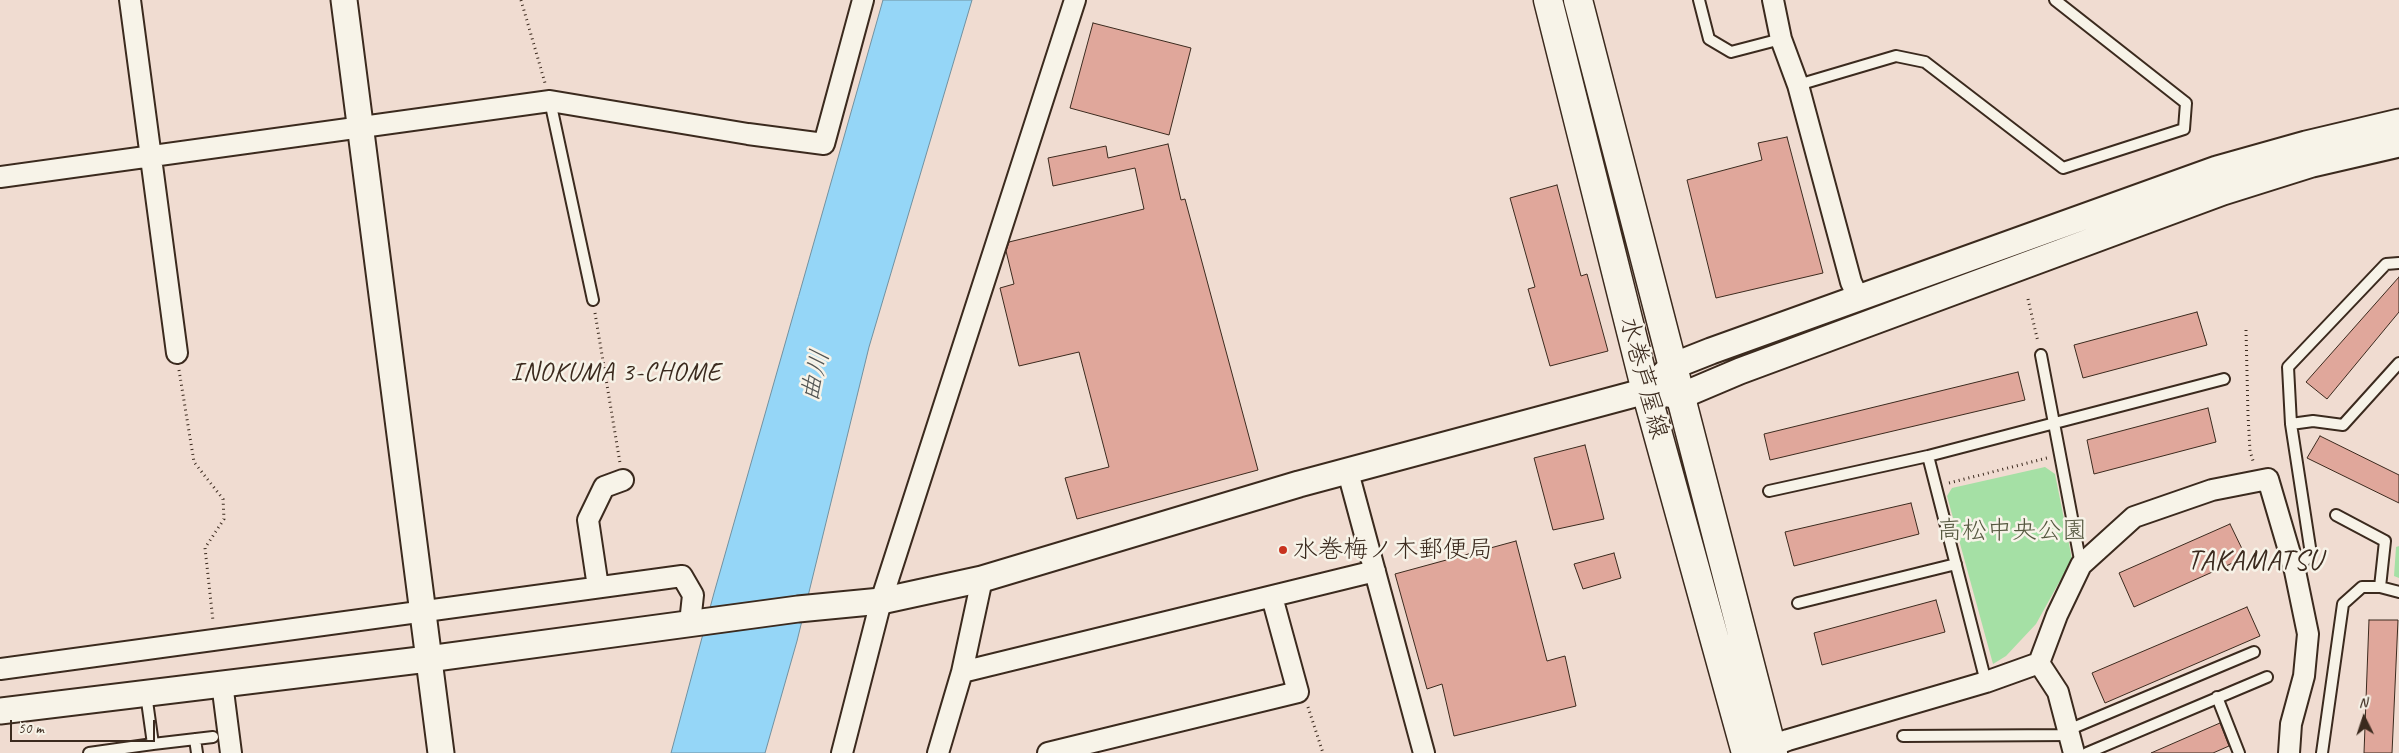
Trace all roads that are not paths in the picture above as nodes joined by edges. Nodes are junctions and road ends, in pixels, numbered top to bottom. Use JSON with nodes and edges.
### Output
{"nodes":[{"id":1,"x":130,"y":0,"type":"edge"},
{"id":2,"x":344,"y":0,"type":"edge"},
{"id":3,"x":863,"y":0,"type":"edge"},
{"id":4,"x":1075,"y":0,"type":"edge"},
{"id":5,"x":1548,"y":0,"type":"edge"},
{"id":6,"x":1578,"y":0,"type":"edge"},
{"id":7,"x":1699,"y":0,"type":"edge"},
{"id":8,"x":1773,"y":0,"type":"edge"},
{"id":9,"x":2055,"y":0,"type":"edge"},
{"id":10,"x":1781,"y":39,"type":"junction"},
{"id":11,"x":1798,"y":85,"type":"junction"},
{"id":12,"x":550,"y":101,"type":"junction"},
{"id":13,"x":2399,"y":122,"type":"edge"},
{"id":14,"x":360,"y":128,"type":"junction"},
{"id":15,"x":2399,"y":144,"type":"edge"},
{"id":16,"x":150,"y":157,"type":"junction"},
{"id":17,"x":0,"y":177,"type":"edge"},
{"id":18,"x":2399,"y":263,"type":"edge"},
{"id":19,"x":1858,"y":297,"type":"junction"},
{"id":20,"x":593,"y":300,"type":"road end"},
{"id":21,"x":177,"y":352,"type":"road end"},
{"id":22,"x":2041,"y":354,"type":"road end"},
{"id":23,"x":2399,"y":363,"type":"edge"},
{"id":24,"x":1674,"y":366,"type":"junction"},
{"id":25,"x":2224,"y":379,"type":"dead end"},
{"id":26,"x":1646,"y":391,"type":"junction"},
{"id":27,"x":1681,"y":396,"type":"junction"},
{"id":28,"x":2052,"y":423,"type":"junction"},
{"id":29,"x":2291,"y":424,"type":"junction"},
{"id":30,"x":1928,"y":456,"type":"junction"},
{"id":31,"x":1348,"y":472,"type":"junction"},
{"id":32,"x":623,"y":480,"type":"road end"},
{"id":33,"x":1769,"y":492,"type":"dead end"},
{"id":34,"x":2336,"y":514,"type":"dead end"},
{"id":35,"x":1956,"y":564,"type":"junction"},
{"id":36,"x":2081,"y":565,"type":"junction"},
{"id":37,"x":2295,"y":570,"type":"junction"},
{"id":38,"x":1375,"y":571,"type":"junction"},
{"id":39,"x":982,"y":579,"type":"junction"},
{"id":40,"x":598,"y":587,"type":"junction"},
{"id":41,"x":2380,"y":587,"type":"junction"},
{"id":42,"x":2399,"y":592,"type":"edge"},
{"id":43,"x":1272,"y":597,"type":"junction"},
{"id":44,"x":881,"y":601,"type":"junction"},
{"id":45,"x":1798,"y":603,"type":"dead end"},
{"id":46,"x":422,"y":611,"type":"junction"},
{"id":47,"x":695,"y":622,"type":"junction"},
{"id":48,"x":2254,"y":652,"type":"dead end"},
{"id":49,"x":428,"y":659,"type":"junction"},
{"id":50,"x":2039,"y":662,"type":"junction"},
{"id":51,"x":0,"y":669,"type":"edge"},
{"id":52,"x":962,"y":672,"type":"junction"},
{"id":53,"x":2266,"y":677,"type":"dead end"},
{"id":54,"x":1986,"y":682,"type":"junction"},
{"id":55,"x":222,"y":683,"type":"junction"},
{"id":56,"x":145,"y":693,"type":"junction"},
{"id":57,"x":2217,"y":697,"type":"junction"},
{"id":58,"x":0,"y":711,"type":"edge"},
{"id":59,"x":1903,"y":736,"type":"dead end"},
{"id":60,"x":213,"y":737,"type":"dead end"},
{"id":61,"x":195,"y":739,"type":"junction"},
{"id":62,"x":2070,"y":740,"type":"edge"},
{"id":63,"x":159,"y":747,"type":"edge"},
{"id":64,"x":1760,"y":751,"type":"edge"},
{"id":65,"x":89,"y":753,"type":"edge"},
{"id":66,"x":197,"y":753,"type":"edge"},
{"id":67,"x":231,"y":753,"type":"edge"},
{"id":68,"x":441,"y":753,"type":"edge"},
{"id":69,"x":842,"y":753,"type":"edge"},
{"id":70,"x":938,"y":753,"type":"edge"},
{"id":71,"x":1048,"y":753,"type":"edge"},
{"id":72,"x":1423,"y":753,"type":"edge"},
{"id":73,"x":2087,"y":753,"type":"edge"},
{"id":74,"x":2239,"y":753,"type":"edge"},
{"id":75,"x":2289,"y":753,"type":"edge"},
{"id":76,"x":2322,"y":753,"type":"edge"}],
"edges":[{"from":1,"to":16,"type":"street"},
{"from":2,"to":14,"type":"street"},
{"from":3,"to":12,"type":"street"},
{"from":4,"to":44,"type":"street"},
{"from":5,"to":26,"type":"main road","name":"水巻芦屋線"},
{"from":6,"to":24,"type":"main road","name":"水巻芦屋線"},
{"from":7,"to":10,"type":"lane"},
{"from":8,"to":10,"type":"street"},
{"from":9,"to":11,"type":"lane"},
{"from":10,"to":11,"type":"street"},
{"from":11,"to":19,"type":"street"},
{"from":12,"to":14,"type":"street"},
{"from":12,"to":20,"type":"lane"},
{"from":13,"to":19,"type":"street"},
{"from":14,"to":16,"type":"street"},
{"from":14,"to":46,"type":"street"},
{"from":15,"to":27,"type":"street"},
{"from":16,"to":17,"type":"street"},
{"from":16,"to":21,"type":"street"},
{"from":18,"to":29,"type":"lane"},
{"from":19,"to":24,"type":"street"},
{"from":22,"to":28,"type":"lane"},
{"from":23,"to":29,"type":"lane"},
{"from":24,"to":26,"type":"street"},
{"from":24,"to":27,"type":"main road","name":"水巻芦屋線"},
{"from":25,"to":28,"type":"lane"},
{"from":26,"to":27,"type":"street"},
{"from":26,"to":31,"type":"street"},
{"from":26,"to":64,"type":"main road","name":"水巻芦屋線"},
{"from":27,"to":64,"type":"main road","name":"水巻芦屋線"},
{"from":28,"to":30,"type":"lane"},
{"from":28,"to":36,"type":"lane"},
{"from":29,"to":37,"type":"lane"},
{"from":30,"to":33,"type":"lane"},
{"from":30,"to":35,"type":"lane"},
{"from":31,"to":38,"type":"street"},
{"from":31,"to":39,"type":"street"},
{"from":32,"to":40,"type":"street"},
{"from":34,"to":41,"type":"lane"},
{"from":35,"to":45,"type":"lane"},
{"from":35,"to":54,"type":"lane"},
{"from":36,"to":37,"type":"street"},
{"from":36,"to":50,"type":"street"},
{"from":37,"to":75,"type":"street"},
{"from":38,"to":43,"type":"street"},
{"from":38,"to":72,"type":"street"},
{"from":39,"to":44,"type":"street"},
{"from":39,"to":52,"type":"street"},
{"from":40,"to":46,"type":"street"},
{"from":40,"to":47,"type":"street"},
{"from":41,"to":42,"type":"lane"},
{"from":41,"to":76,"type":"lane"},
{"from":43,"to":52,"type":"street"},
{"from":43,"to":71,"type":"street"},
{"from":44,"to":47,"type":"street"},
{"from":44,"to":69,"type":"street"},
{"from":46,"to":49,"type":"street"},
{"from":46,"to":51,"type":"street"},
{"from":47,"to":49,"type":"street"},
{"from":48,"to":62,"type":"lane"},
{"from":49,"to":55,"type":"street"},
{"from":49,"to":68,"type":"street"},
{"from":50,"to":54,"type":"street"},
{"from":50,"to":62,"type":"street"},
{"from":52,"to":70,"type":"street"},
{"from":53,"to":57,"type":"lane"},
{"from":54,"to":64,"type":"street"},
{"from":55,"to":56,"type":"street"},
{"from":55,"to":67,"type":"street"},
{"from":56,"to":58,"type":"street"},
{"from":56,"to":63,"type":"lane"},
{"from":57,"to":73,"type":"lane"},
{"from":57,"to":74,"type":"lane"},
{"from":59,"to":62,"type":"lane"},
{"from":60,"to":61,"type":"lane"},
{"from":61,"to":63,"type":"lane"},
{"from":61,"to":66,"type":"lane"},
{"from":63,"to":65,"type":"lane"}]}
